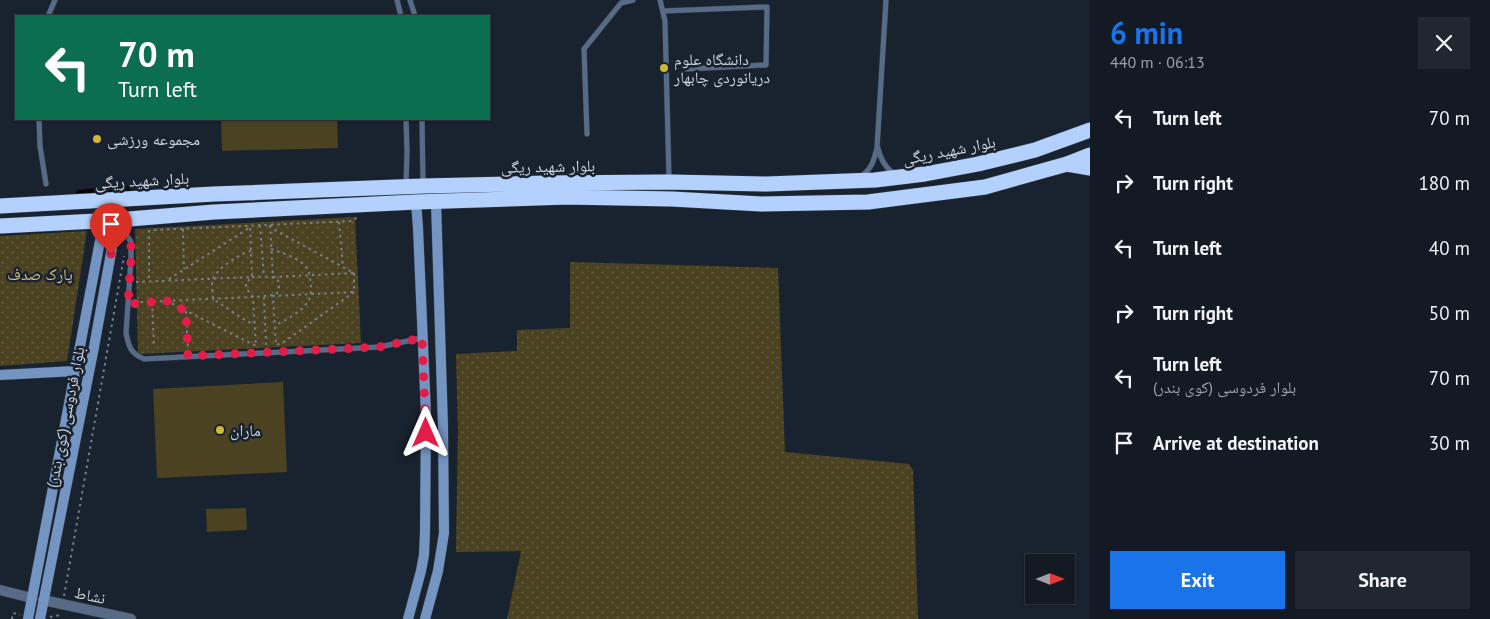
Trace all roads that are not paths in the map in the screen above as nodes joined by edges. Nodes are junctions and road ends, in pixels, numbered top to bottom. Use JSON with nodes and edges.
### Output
{"nodes":[{"id":1,"x":55,"y":0,"type":"edge"},
{"id":2,"x":397,"y":0,"type":"edge"},
{"id":3,"x":410,"y":0,"type":"edge"},
{"id":4,"x":633,"y":0,"type":"edge"},
{"id":5,"x":660,"y":0,"type":"edge"},
{"id":6,"x":886,"y":0,"type":"edge"},
{"id":7,"x":663,"y":11,"type":"junction"},
{"id":8,"x":48,"y":15,"type":"edge"},
{"id":9,"x":401,"y":15,"type":"edge"},
{"id":10,"x":415,"y":15,"type":"edge"},
{"id":11,"x":686,"y":70,"type":"dead end"},
{"id":12,"x":39,"y":120,"type":"edge"},
{"id":13,"x":406,"y":120,"type":"edge"},
{"id":14,"x":422,"y":120,"type":"edge"},
{"id":15,"x":1084,"y":130,"type":"edge"},
{"id":16,"x":586,"y":134,"type":"dead end"},
{"id":17,"x":877,"y":148,"type":"junction"},
{"id":18,"x":1090,"y":155,"type":"edge"},
{"id":19,"x":1067,"y":164,"type":"junction"},
{"id":20,"x":1090,"y":168,"type":"edge"},
{"id":21,"x":902,"y":177,"type":"junction"},
{"id":22,"x":854,"y":181,"type":"junction"},
{"id":23,"x":669,"y":182,"type":"junction"},
{"id":24,"x":46,"y":184,"type":"dead end"},
{"id":25,"x":423,"y":186,"type":"junction"},
{"id":26,"x":406,"y":187,"type":"junction"},
{"id":27,"x":416,"y":202,"type":"junction"},
{"id":28,"x":436,"y":202,"type":"junction"},
{"id":29,"x":0,"y":206,"type":"edge"},
{"id":30,"x":108,"y":225,"type":"junction"},
{"id":31,"x":0,"y":226,"type":"edge"},
{"id":32,"x":418,"y":228,"type":"junction"},
{"id":33,"x":436,"y":228,"type":"junction"},
{"id":34,"x":422,"y":338,"type":"junction"},
{"id":35,"x":80,"y":343,"type":"junction"},
{"id":36,"x":94,"y":347,"type":"junction"},
{"id":37,"x":75,"y":371,"type":"junction"},
{"id":38,"x":0,"y":375,"type":"edge"},
{"id":39,"x":425,"y":532,"type":"junction"},
{"id":40,"x":444,"y":532,"type":"junction"},
{"id":41,"x":0,"y":590,"type":"edge"},
{"id":42,"x":32,"y":598,"type":"junction"},
{"id":43,"x":43,"y":600,"type":"junction"},
{"id":44,"x":44,"y":618,"type":"edge"},
{"id":45,"x":28,"y":619,"type":"edge"},
{"id":46,"x":131,"y":619,"type":"edge"},
{"id":47,"x":408,"y":619,"type":"edge"},
{"id":48,"x":424,"y":619,"type":"edge"}],
"edges":[{"from":1,"to":8,"type":"lane"},
{"from":2,"to":9,"type":"lane"},
{"from":3,"to":10,"type":"lane"},
{"from":4,"to":16,"type":"lane"},
{"from":5,"to":7,"type":"lane"},
{"from":6,"to":17,"type":"lane"},
{"from":7,"to":11,"type":"lane"},
{"from":7,"to":23,"type":"lane"},
{"from":12,"to":24,"type":"lane"},
{"from":13,"to":26,"type":"lane"},
{"from":14,"to":25,"type":"lane"},
{"from":15,"to":21,"type":"highway","name":"بلوار شهید ریگی"},
{"from":17,"to":21,"type":"lane"},
{"from":17,"to":22,"type":"lane"},
{"from":18,"to":19,"type":"highway","name":"بلوار شهید ریگی"},
{"from":19,"to":20,"type":"highway"},
{"from":19,"to":28,"type":"highway","name":"بلوار شهید ریگی"},
{"from":21,"to":22,"type":"highway","name":"بلوار شهید ریگی"},
{"from":22,"to":23,"type":"highway","name":"بلوار شهید ریگی"},
{"from":23,"to":25,"type":"highway","name":"بلوار شهید ریگی"},
{"from":25,"to":26,"type":"highway","name":"بلوار شهید ریگی"},
{"from":26,"to":29,"type":"highway","name":"بلوار شهید ریگی"},
{"from":27,"to":28,"type":"highway","name":"بلوار شهید ریگی"},
{"from":27,"to":30,"type":"highway","name":"بلوار شهید ریگی"},
{"from":27,"to":32,"type":"street"},
{"from":28,"to":33,"type":"street"},
{"from":30,"to":31,"type":"highway","name":"بلوار شهید ریگی"},
{"from":30,"to":34,"type":"lane"},
{"from":30,"to":35,"type":"street","name":"بلوار فردوسی (کوی بندر)"},
{"from":30,"to":36,"type":"street","name":"بلوار فردوسی (کوی بندر)"},
{"from":32,"to":33,"type":"street"},
{"from":32,"to":34,"type":"street"},
{"from":33,"to":40,"type":"street"},
{"from":34,"to":39,"type":"street"},
{"from":35,"to":36,"type":"street"},
{"from":35,"to":37,"type":"street","name":"بلوار فردوسی (کوی بندر)"},
{"from":36,"to":43,"type":"street","name":"بلوار فردوسی (کوی بندر)"},
{"from":37,"to":38,"type":"street"},
{"from":37,"to":42,"type":"street","name":"بلوار فردوسی (کوی بندر)"},
{"from":39,"to":40,"type":"street"},
{"from":39,"to":47,"type":"street"},
{"from":40,"to":48,"type":"street"},
{"from":41,"to":42,"type":"street"},
{"from":42,"to":43,"type":"street"},
{"from":42,"to":45,"type":"street","name":"بلوار فردوسی (کوی بندر)"},
{"from":43,"to":44,"type":"street","name":"بلوار فردوسی (کوی بندر)"},
{"from":43,"to":46,"type":"street","name":"نشاط"}]}
